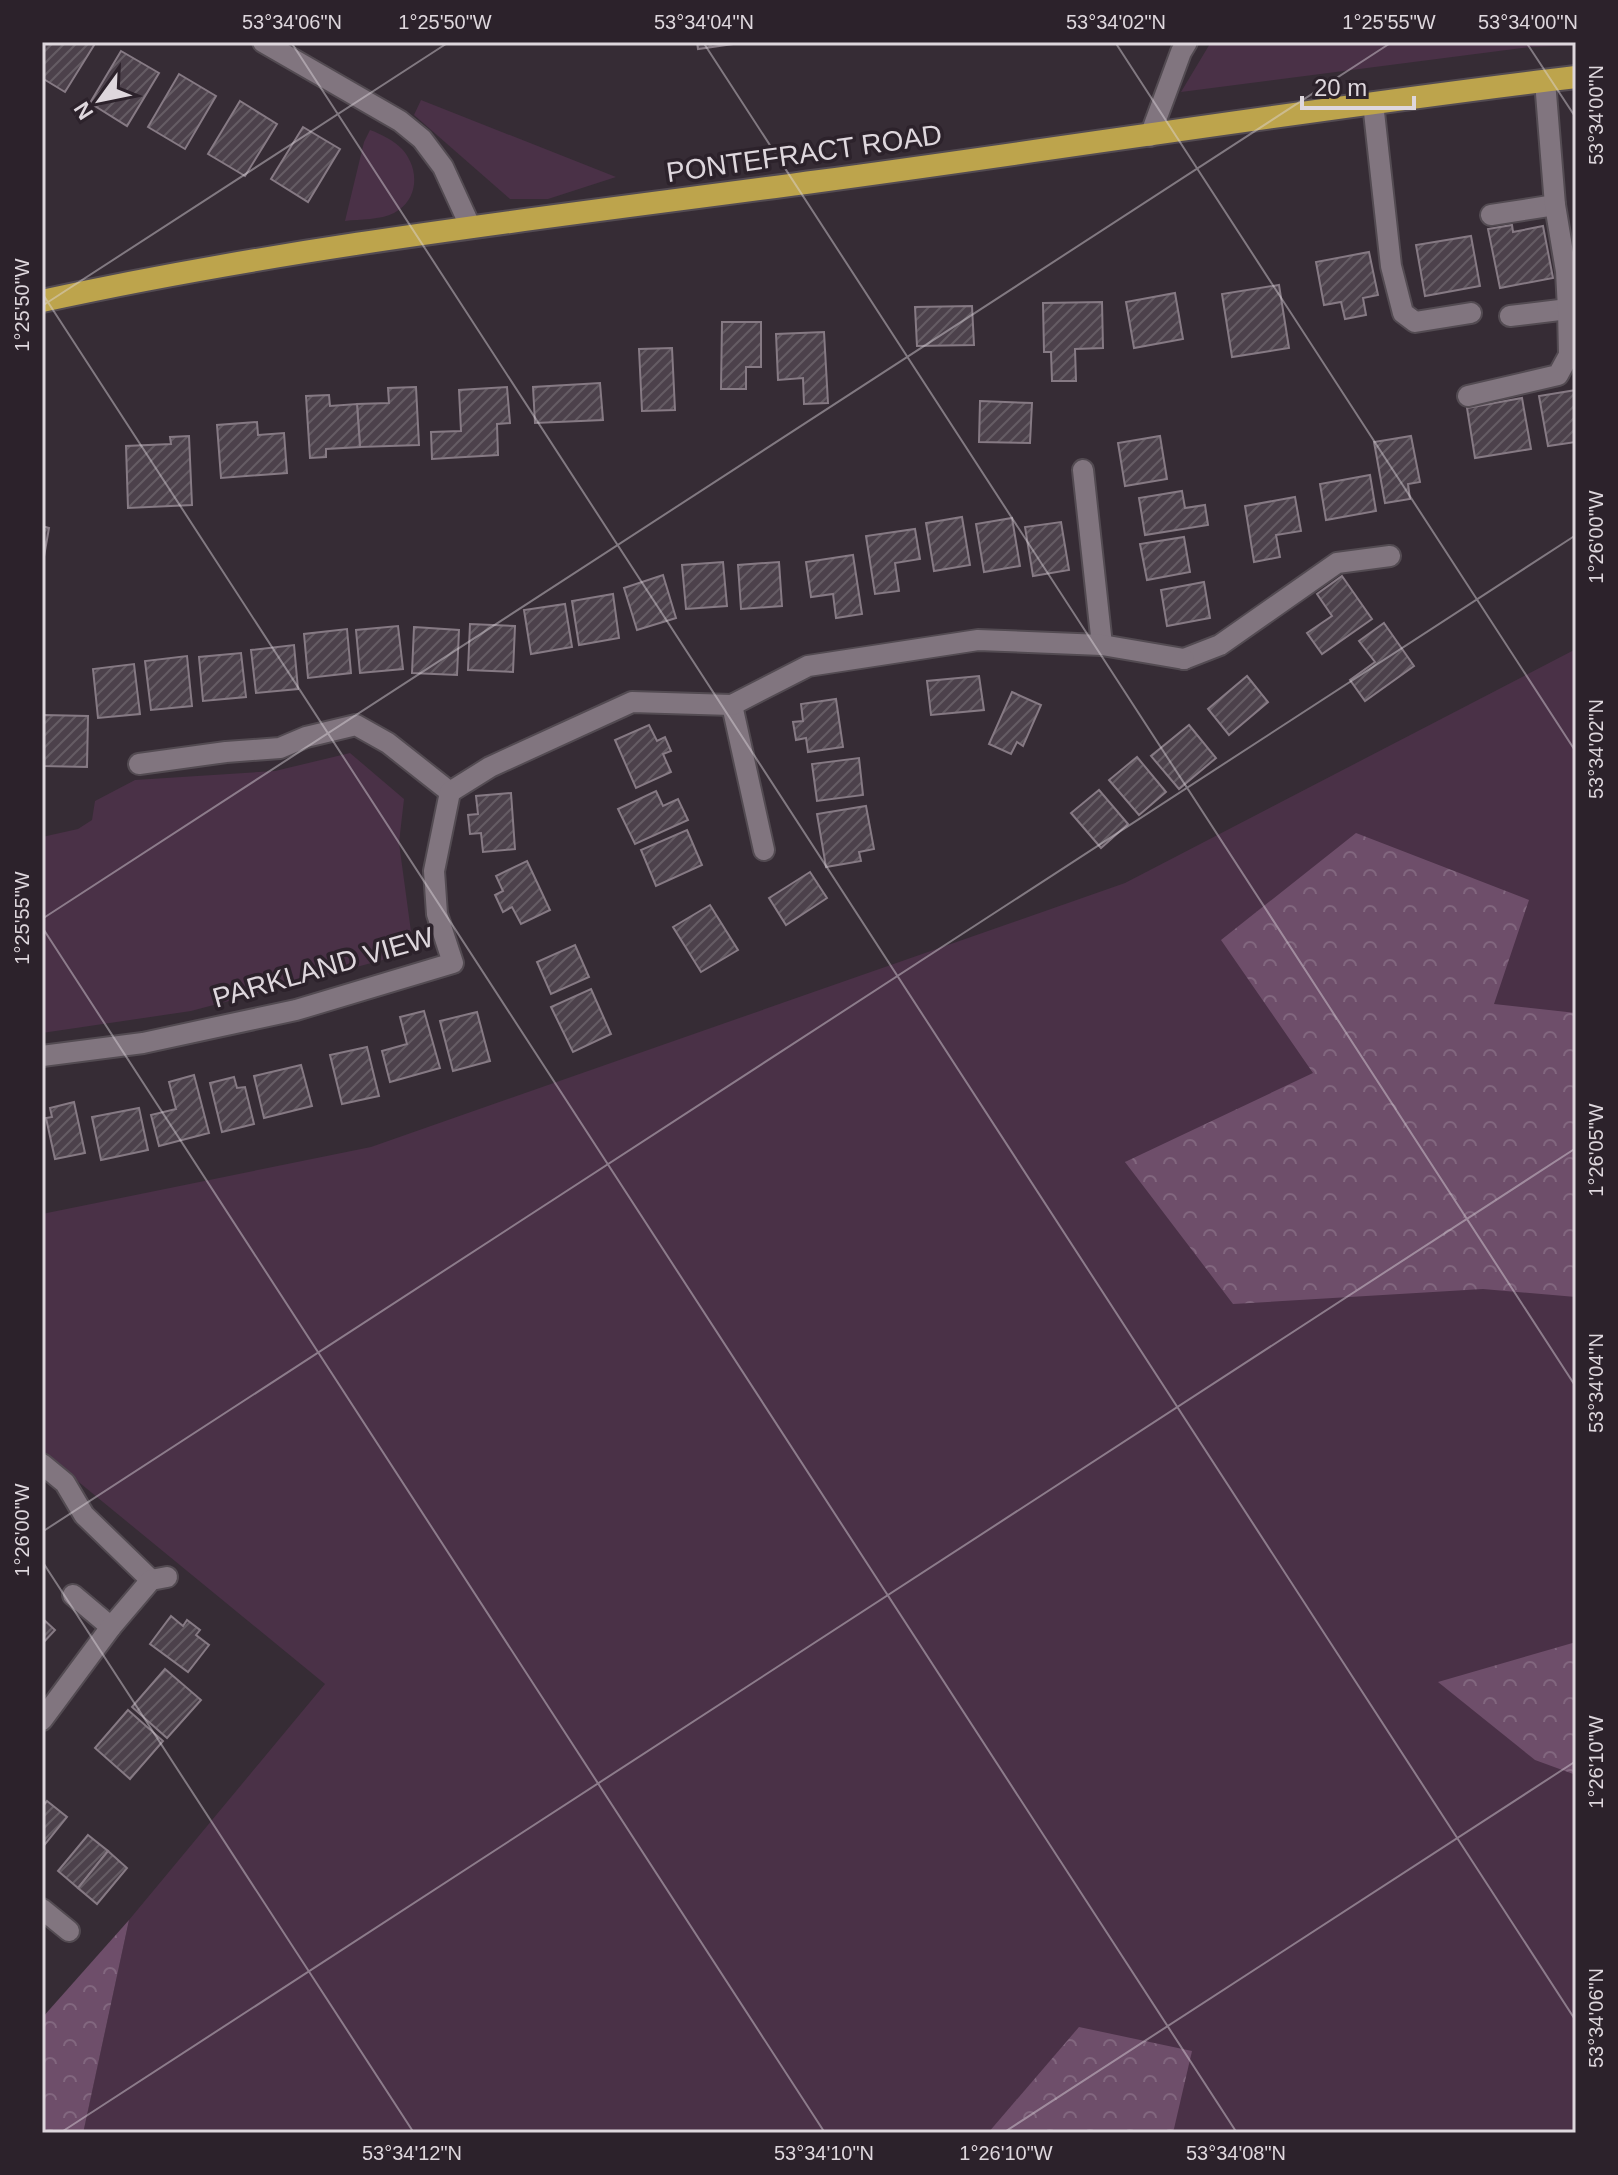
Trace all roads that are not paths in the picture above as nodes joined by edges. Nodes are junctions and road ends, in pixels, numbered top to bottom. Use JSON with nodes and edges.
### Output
{"nodes":[{"id":1,"x":263,"y":42,"type":"edge"},
{"id":2,"x":1187,"y":42,"type":"edge"},
{"id":3,"x":1576,"y":77,"type":"edge"},
{"id":4,"x":1545,"y":81,"type":"junction"},
{"id":5,"x":1373,"y":103,"type":"junction"},
{"id":6,"x":1150,"y":136,"type":"junction"},
{"id":7,"x":1555,"y":205,"type":"junction"},
{"id":8,"x":1491,"y":215,"type":"dead end"},
{"id":9,"x":471,"y":228,"type":"junction"},
{"id":10,"x":42,"y":301,"type":"edge"},
{"id":11,"x":1568,"y":309,"type":"junction"},
{"id":12,"x":1471,"y":313,"type":"dead end"},
{"id":13,"x":1510,"y":316,"type":"dead end"},
{"id":14,"x":1468,"y":396,"type":"dead end"},
{"id":15,"x":1083,"y":470,"type":"dead end"},
{"id":16,"x":1390,"y":556,"type":"dead end"},
{"id":17,"x":1102,"y":645,"type":"junction"},
{"id":18,"x":732,"y":705,"type":"junction"},
{"id":19,"x":139,"y":764,"type":"dead end"},
{"id":20,"x":450,"y":792,"type":"junction"},
{"id":21,"x":764,"y":850,"type":"dead end"},
{"id":22,"x":42,"y":1056,"type":"edge"},
{"id":23,"x":42,"y":1464,"type":"edge"},
{"id":24,"x":73,"y":1595,"type":"dead end"},
{"id":25,"x":111,"y":1627,"type":"junction"},
{"id":26,"x":42,"y":1720,"type":"edge"},
{"id":27,"x":42,"y":1909,"type":"edge"},
{"id":28,"x":69,"y":1931,"type":"dead end"}],
"edges":[{"from":1,"to":9,"type":"street"},
{"from":2,"to":6,"type":"street"},
{"from":3,"to":4,"type":"highway","name":"PONTEFRACT ROAD"},
{"from":4,"to":5,"type":"highway","name":"PONTEFRACT ROAD"},
{"from":4,"to":7,"type":"street"},
{"from":5,"to":6,"type":"highway","name":"PONTEFRACT ROAD"},
{"from":5,"to":12,"type":"street"},
{"from":6,"to":9,"type":"highway","name":"PONTEFRACT ROAD"},
{"from":7,"to":8,"type":"street"},
{"from":7,"to":11,"type":"street"},
{"from":9,"to":10,"type":"highway","name":"PONTEFRACT ROAD"},
{"from":11,"to":13,"type":"street"},
{"from":11,"to":14,"type":"street"},
{"from":15,"to":17,"type":"street"},
{"from":16,"to":17,"type":"street"},
{"from":17,"to":18,"type":"street"},
{"from":18,"to":20,"type":"street"},
{"from":18,"to":21,"type":"street"},
{"from":19,"to":20,"type":"street"},
{"from":20,"to":22,"type":"street","name":"PARKLAND VIEW"},
{"from":23,"to":25,"type":"street"},
{"from":24,"to":25,"type":"street"},
{"from":25,"to":26,"type":"street"},
{"from":27,"to":28,"type":"street"}]}
